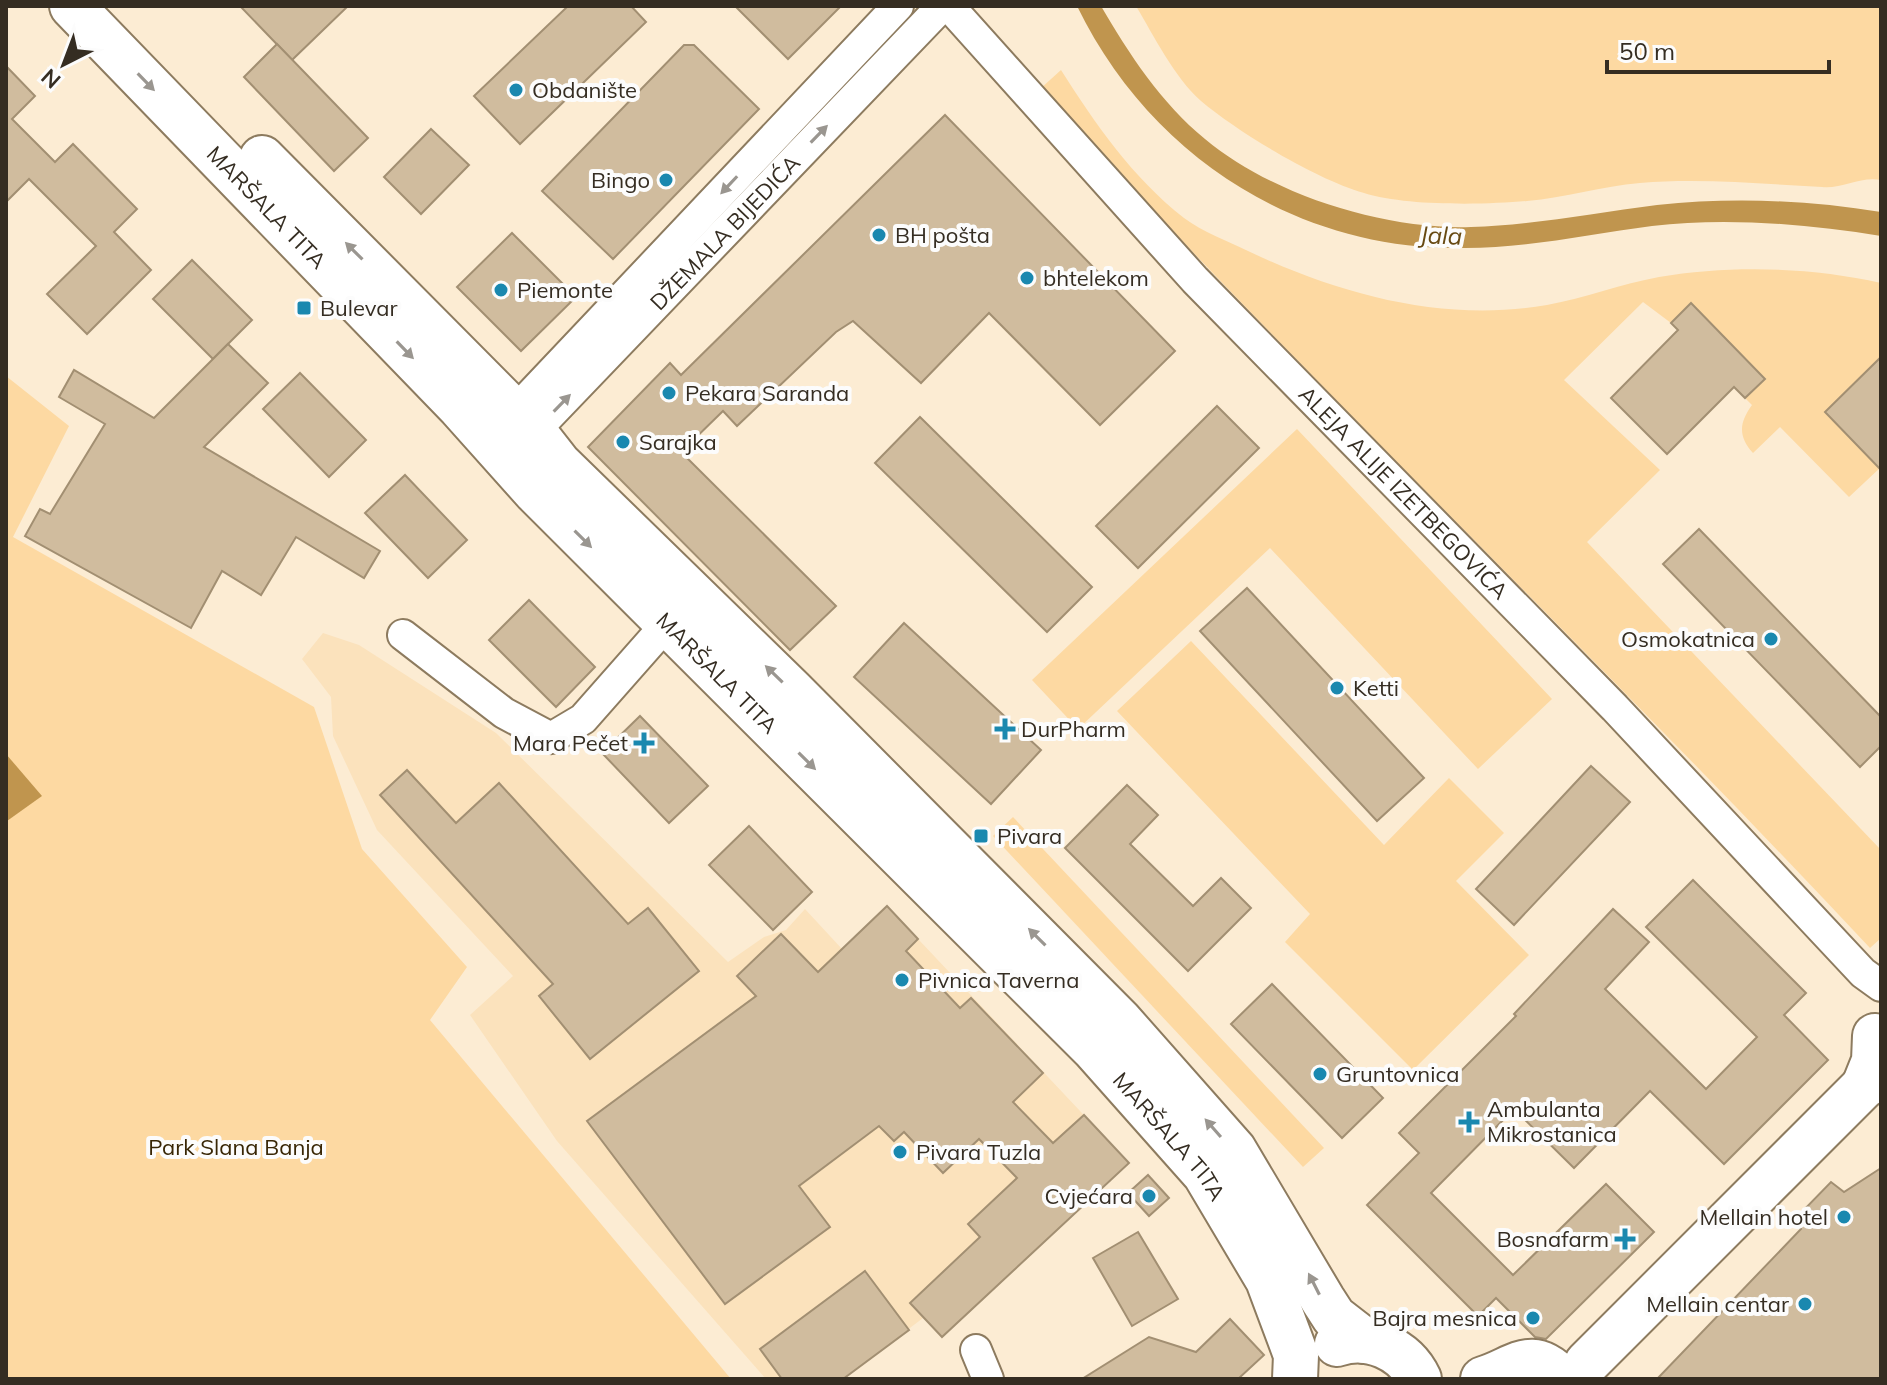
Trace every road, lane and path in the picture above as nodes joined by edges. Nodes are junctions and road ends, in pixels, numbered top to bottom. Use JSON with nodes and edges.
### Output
{"nodes":[{"id":1,"x":72,"y":6,"type":"edge"},
{"id":2,"x":111,"y":6,"type":"edge"},
{"id":3,"x":898,"y":6,"type":"edge"},
{"id":4,"x":942,"y":6,"type":"edge"},
{"id":5,"x":949,"y":6,"type":"edge"},
{"id":6,"x":511,"y":436,"type":"junction"},
{"id":7,"x":680,"y":610,"type":"junction"},
{"id":8,"x":403,"y":635,"type":"dead end"},
{"id":9,"x":1875,"y":1030,"type":"edge"},
{"id":10,"x":1107,"y":1035,"type":"junction"},
{"id":11,"x":976,"y":1350,"type":"dead end"},
{"id":12,"x":1396,"y":1359,"type":"edge"},
{"id":13,"x":1569,"y":1372,"type":"edge"},
{"id":14,"x":988,"y":1379,"type":"edge"},
{"id":15,"x":1297,"y":1379,"type":"edge"},
{"id":16,"x":1444,"y":1379,"type":"edge"},
{"id":17,"x":1483,"y":1379,"type":"edge"}],
"edges":[{"from":1,"to":6,"type":"main road","name":"MARŠALA TITA","one_way":true},
{"from":6,"to":2,"type":"main road","name":"MARŠALA TITA","one_way":true},
{"from":3,"to":6,"type":"street","name":"DŽEMALA BIJEDIĆA","one_way":true},
{"from":6,"to":4,"type":"street","name":"DŽEMALA BIJEDIĆA","one_way":true},
{"from":5,"to":9,"type":"street","name":"ALEJA ALIJE IZETBEGOVIĆA"},
{"from":6,"to":7,"type":"main road","name":"MARŠALA TITA"},
{"from":7,"to":8,"type":"street"},
{"from":7,"to":10,"type":"main road","name":"MARŠALA TITA"},
{"from":9,"to":13,"type":"main road"},
{"from":12,"to":10,"type":"main road","name":"MARŠALA TITA","one_way":true},
{"from":10,"to":15,"type":"main road","name":"MARŠALA TITA"},
{"from":11,"to":14,"type":"street"},
{"from":12,"to":15,"type":"main road"},
{"from":12,"to":16,"type":"main road","name":"MARŠALA TITA"},
{"from":13,"to":17,"type":"main road"}]}
